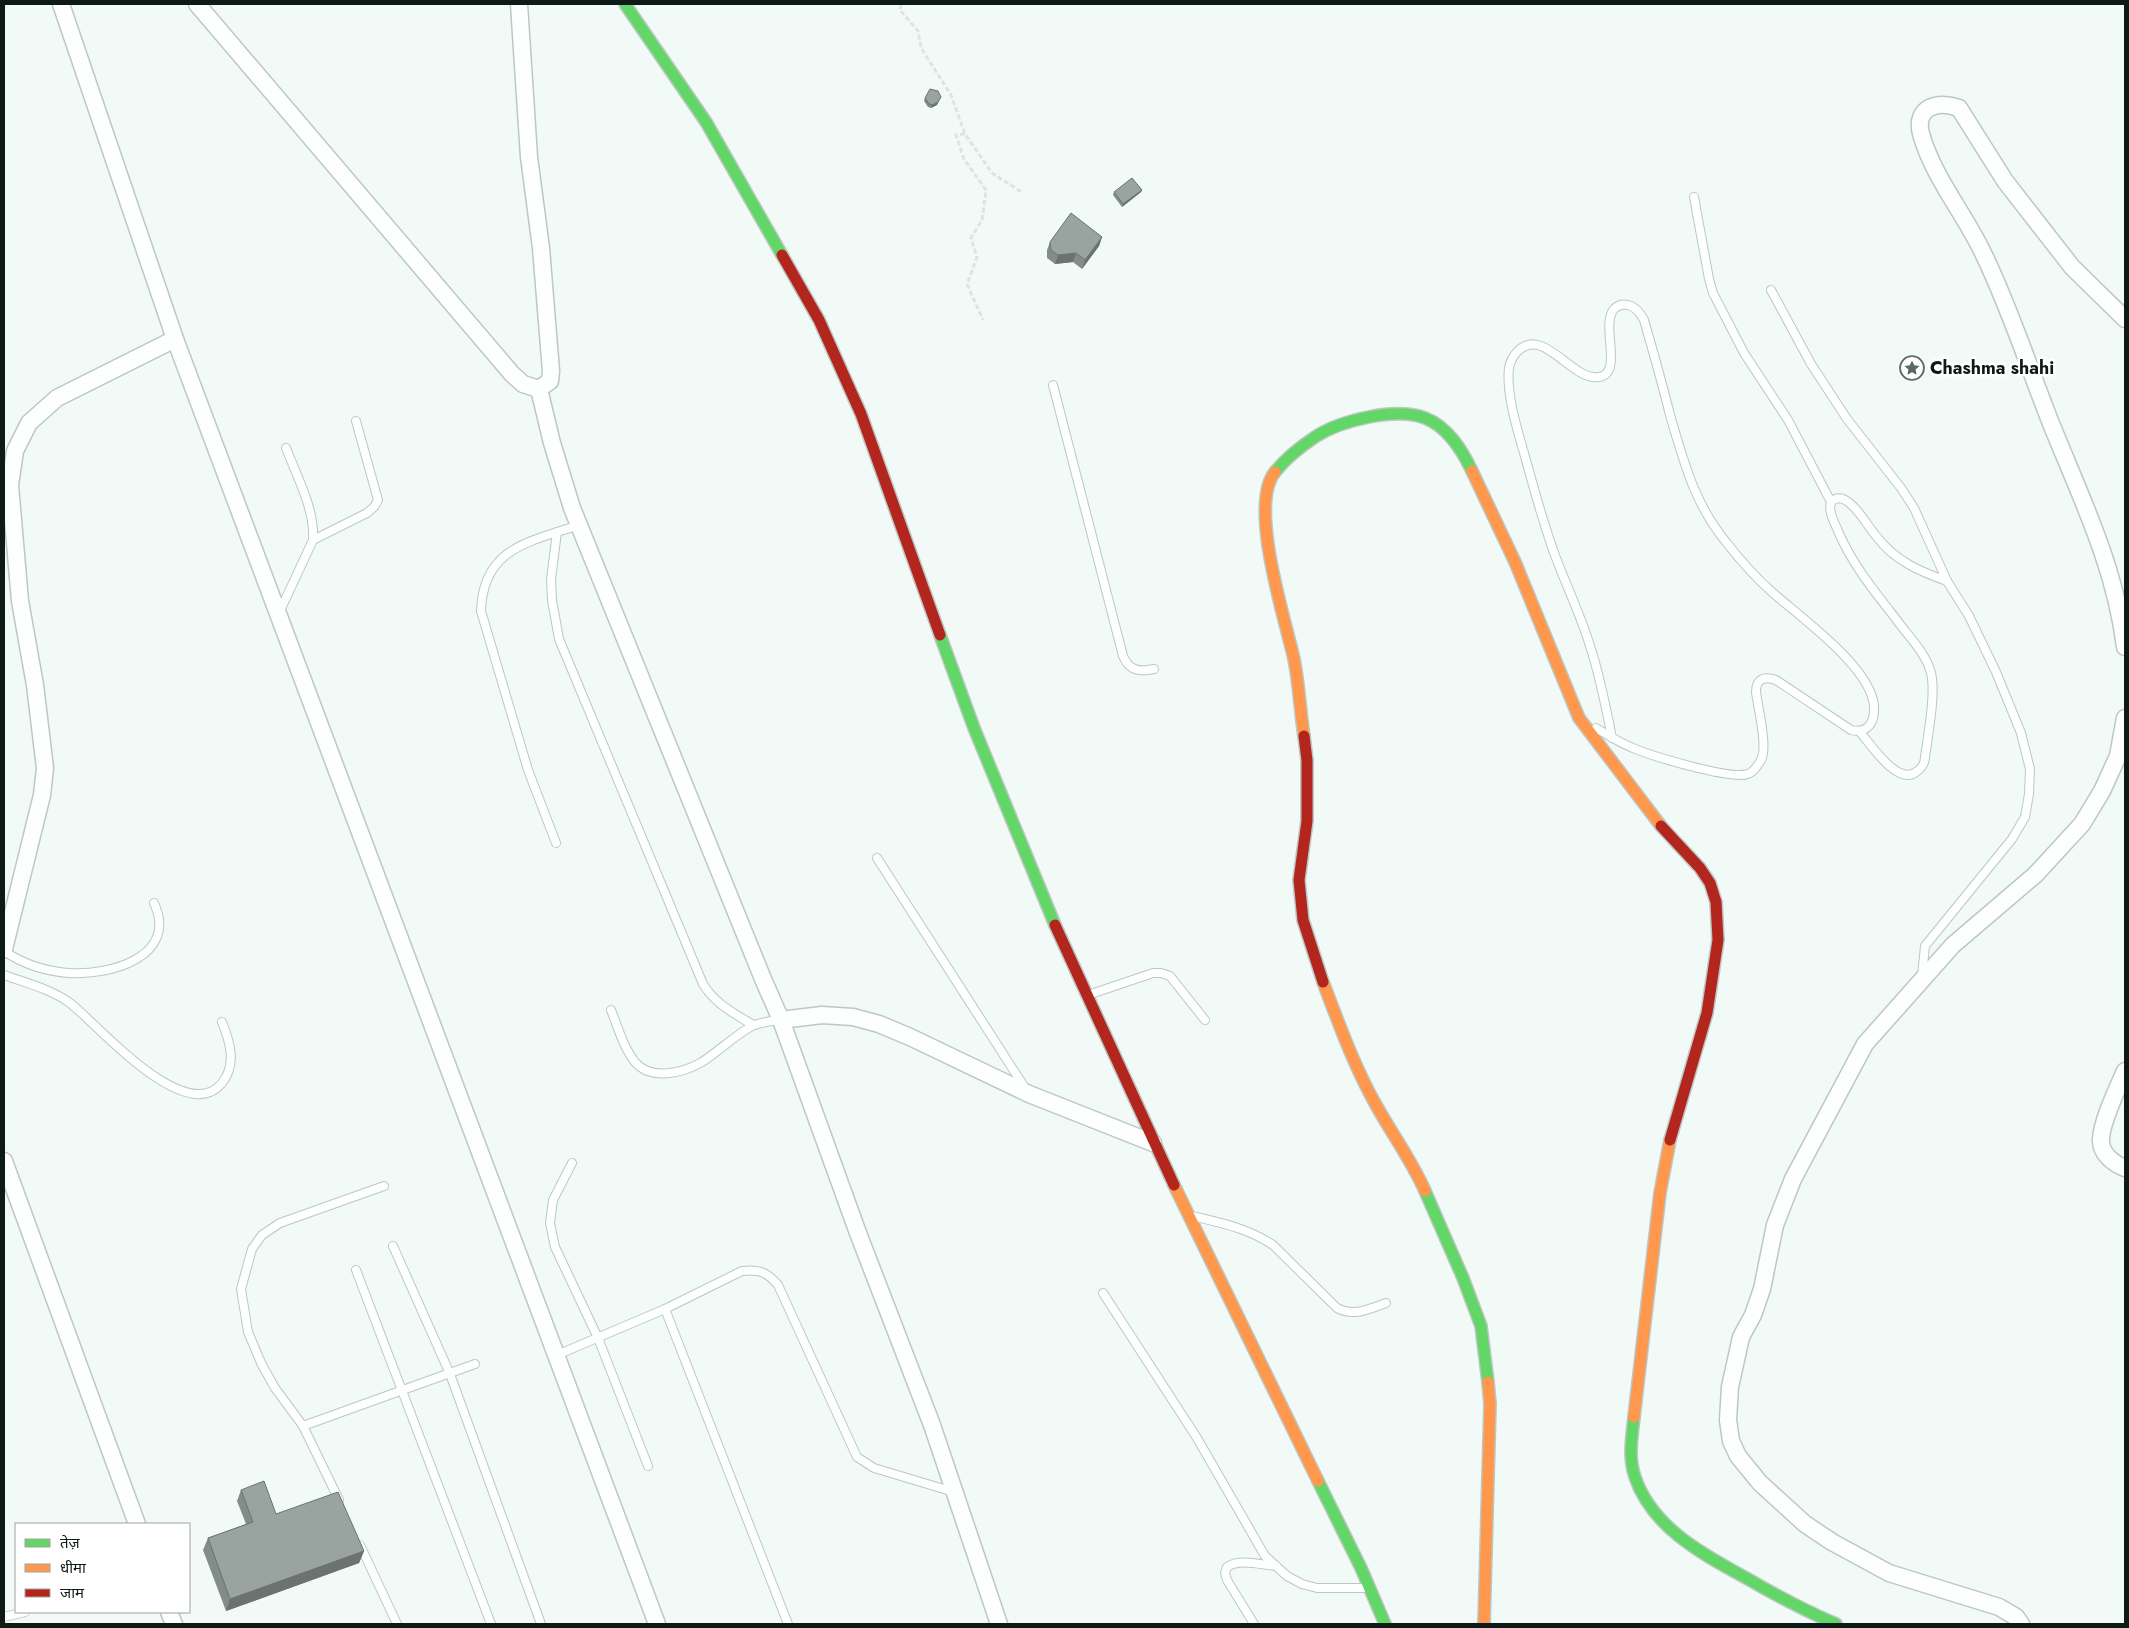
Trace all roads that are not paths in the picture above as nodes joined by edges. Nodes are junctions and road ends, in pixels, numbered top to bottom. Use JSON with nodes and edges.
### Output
{"nodes":[{"id":1,"x":61,"y":4,"type":"edge"},
{"id":2,"x":197,"y":4,"type":"edge"},
{"id":3,"x":519,"y":4,"type":"edge"},
{"id":4,"x":626,"y":4,"type":"edge"},
{"id":5,"x":1694,"y":197,"type":"dead end"},
{"id":6,"x":1771,"y":290,"type":"dead end"},
{"id":7,"x":2125,"y":319,"type":"edge"},
{"id":8,"x":175,"y":339,"type":"junction"},
{"id":9,"x":1053,"y":384,"type":"dead end"},
{"id":10,"x":539,"y":390,"type":"junction"},
{"id":11,"x":356,"y":421,"type":"dead end"},
{"id":12,"x":286,"y":448,"type":"dead end"},
{"id":13,"x":1830,"y":502,"type":"junction"},
{"id":14,"x":579,"y":525,"type":"junction"},
{"id":15,"x":557,"y":532,"type":"junction"},
{"id":16,"x":313,"y":540,"type":"junction"},
{"id":17,"x":1948,"y":581,"type":"junction"},
{"id":18,"x":278,"y":614,"type":"junction"},
{"id":19,"x":2125,"y":646,"type":"edge"},
{"id":20,"x":1154,"y":670,"type":"dead end"},
{"id":21,"x":1579,"y":718,"type":"junction"},
{"id":22,"x":2125,"y":718,"type":"edge"},
{"id":23,"x":1860,"y":732,"type":"junction"},
{"id":24,"x":1612,"y":738,"type":"junction"},
{"id":25,"x":556,"y":843,"type":"dead end"},
{"id":26,"x":877,"y":858,"type":"dead end"},
{"id":27,"x":154,"y":903,"type":"dead end"},
{"id":28,"x":4,"y":950,"type":"edge"},
{"id":29,"x":4,"y":975,"type":"edge"},
{"id":30,"x":1922,"y":981,"type":"junction"},
{"id":31,"x":1086,"y":996,"type":"junction"},
{"id":32,"x":611,"y":1010,"type":"dead end"},
{"id":33,"x":782,"y":1020,"type":"junction"},
{"id":34,"x":1205,"y":1020,"type":"dead end"},
{"id":35,"x":222,"y":1022,"type":"dead end"},
{"id":36,"x":753,"y":1025,"type":"junction"},
{"id":37,"x":2125,"y":1071,"type":"edge"},
{"id":38,"x":1029,"y":1094,"type":"junction"},
{"id":39,"x":1153,"y":1143,"type":"junction"},
{"id":40,"x":4,"y":1161,"type":"edge"},
{"id":41,"x":572,"y":1163,"type":"dead end"},
{"id":42,"x":2125,"y":1168,"type":"edge"},
{"id":43,"x":384,"y":1186,"type":"dead end"},
{"id":44,"x":1188,"y":1214,"type":"junction"},
{"id":45,"x":393,"y":1246,"type":"dead end"},
{"id":46,"x":356,"y":1270,"type":"dead end"},
{"id":47,"x":1103,"y":1292,"type":"dead end"},
{"id":48,"x":1386,"y":1303,"type":"dead end"},
{"id":49,"x":665,"y":1309,"type":"junction"},
{"id":50,"x":598,"y":1338,"type":"junction"},
{"id":51,"x":557,"y":1355,"type":"junction"},
{"id":52,"x":476,"y":1364,"type":"dead end"},
{"id":53,"x":450,"y":1374,"type":"junction"},
{"id":54,"x":403,"y":1392,"type":"junction"},
{"id":55,"x":303,"y":1426,"type":"junction"},
{"id":56,"x":648,"y":1466,"type":"dead end"},
{"id":57,"x":955,"y":1492,"type":"junction"},
{"id":58,"x":343,"y":1509,"type":"edge"},
{"id":59,"x":137,"y":1523,"type":"edge"},
{"id":60,"x":355,"y":1534,"type":"edge"},
{"id":61,"x":1276,"y":1566,"type":"junction"},
{"id":62,"x":1369,"y":1588,"type":"junction"},
{"id":63,"x":21,"y":1613,"type":"edge"},
{"id":64,"x":4,"y":1617,"type":"edge"},
{"id":65,"x":397,"y":1624,"type":"edge"},
{"id":66,"x":491,"y":1624,"type":"edge"},
{"id":67,"x":542,"y":1624,"type":"edge"},
{"id":68,"x":656,"y":1624,"type":"edge"},
{"id":69,"x":788,"y":1624,"type":"edge"},
{"id":70,"x":999,"y":1624,"type":"edge"},
{"id":71,"x":1254,"y":1624,"type":"edge"},
{"id":72,"x":1385,"y":1624,"type":"edge"},
{"id":73,"x":1484,"y":1624,"type":"edge"},
{"id":74,"x":1836,"y":1624,"type":"edge"},
{"id":75,"x":2021,"y":1624,"type":"edge"}],
"edges":[{"from":1,"to":8,"type":"street"},
{"from":2,"to":10,"type":"street"},
{"from":3,"to":10,"type":"street"},
{"from":4,"to":31,"type":"street"},
{"from":5,"to":13,"type":"lane"},
{"from":6,"to":17,"type":"lane"},
{"from":7,"to":19,"type":"street"},
{"from":8,"to":18,"type":"street"},
{"from":8,"to":28,"type":"street"},
{"from":9,"to":20,"type":"lane"},
{"from":10,"to":14,"type":"street"},
{"from":11,"to":16,"type":"lane"},
{"from":12,"to":16,"type":"lane"},
{"from":13,"to":17,"type":"lane"},
{"from":13,"to":23,"type":"lane"},
{"from":14,"to":15,"type":"lane"},
{"from":14,"to":33,"type":"street"},
{"from":15,"to":25,"type":"lane"},
{"from":15,"to":36,"type":"lane"},
{"from":16,"to":18,"type":"lane"},
{"from":17,"to":30,"type":"lane"},
{"from":18,"to":51,"type":"street"},
{"from":21,"to":24,"type":"lane"},
{"from":21,"to":73,"type":"street"},
{"from":21,"to":74,"type":"street"},
{"from":22,"to":30,"type":"street"},
{"from":23,"to":24,"type":"lane"},
{"from":23,"to":24,"type":"lane"},
{"from":26,"to":38,"type":"lane"},
{"from":27,"to":28,"type":"lane"},
{"from":29,"to":35,"type":"lane"},
{"from":30,"to":75,"type":"street"},
{"from":31,"to":34,"type":"lane"},
{"from":31,"to":39,"type":"street"},
{"from":32,"to":36,"type":"lane"},
{"from":33,"to":36,"type":"lane"},
{"from":33,"to":38,"type":"street"},
{"from":33,"to":57,"type":"street"},
{"from":37,"to":42,"type":"street"},
{"from":38,"to":39,"type":"street"},
{"from":39,"to":44,"type":"street"},
{"from":40,"to":59,"type":"street"},
{"from":41,"to":50,"type":"lane"},
{"from":43,"to":55,"type":"lane"},
{"from":44,"to":48,"type":"lane"},
{"from":44,"to":62,"type":"street"},
{"from":45,"to":53,"type":"lane"},
{"from":46,"to":54,"type":"lane"},
{"from":47,"to":61,"type":"lane"},
{"from":49,"to":50,"type":"lane"},
{"from":49,"to":57,"type":"lane"},
{"from":49,"to":69,"type":"lane"},
{"from":50,"to":51,"type":"lane"},
{"from":50,"to":56,"type":"lane"},
{"from":51,"to":68,"type":"street"},
{"from":52,"to":53,"type":"lane"},
{"from":53,"to":54,"type":"lane"},
{"from":53,"to":67,"type":"lane"},
{"from":54,"to":55,"type":"lane"},
{"from":54,"to":66,"type":"lane"},
{"from":55,"to":58,"type":"lane"},
{"from":57,"to":70,"type":"street"},
{"from":60,"to":65,"type":"lane"},
{"from":61,"to":62,"type":"lane"},
{"from":61,"to":71,"type":"lane"},
{"from":62,"to":72,"type":"street"},
{"from":63,"to":64,"type":"lane"}]}
